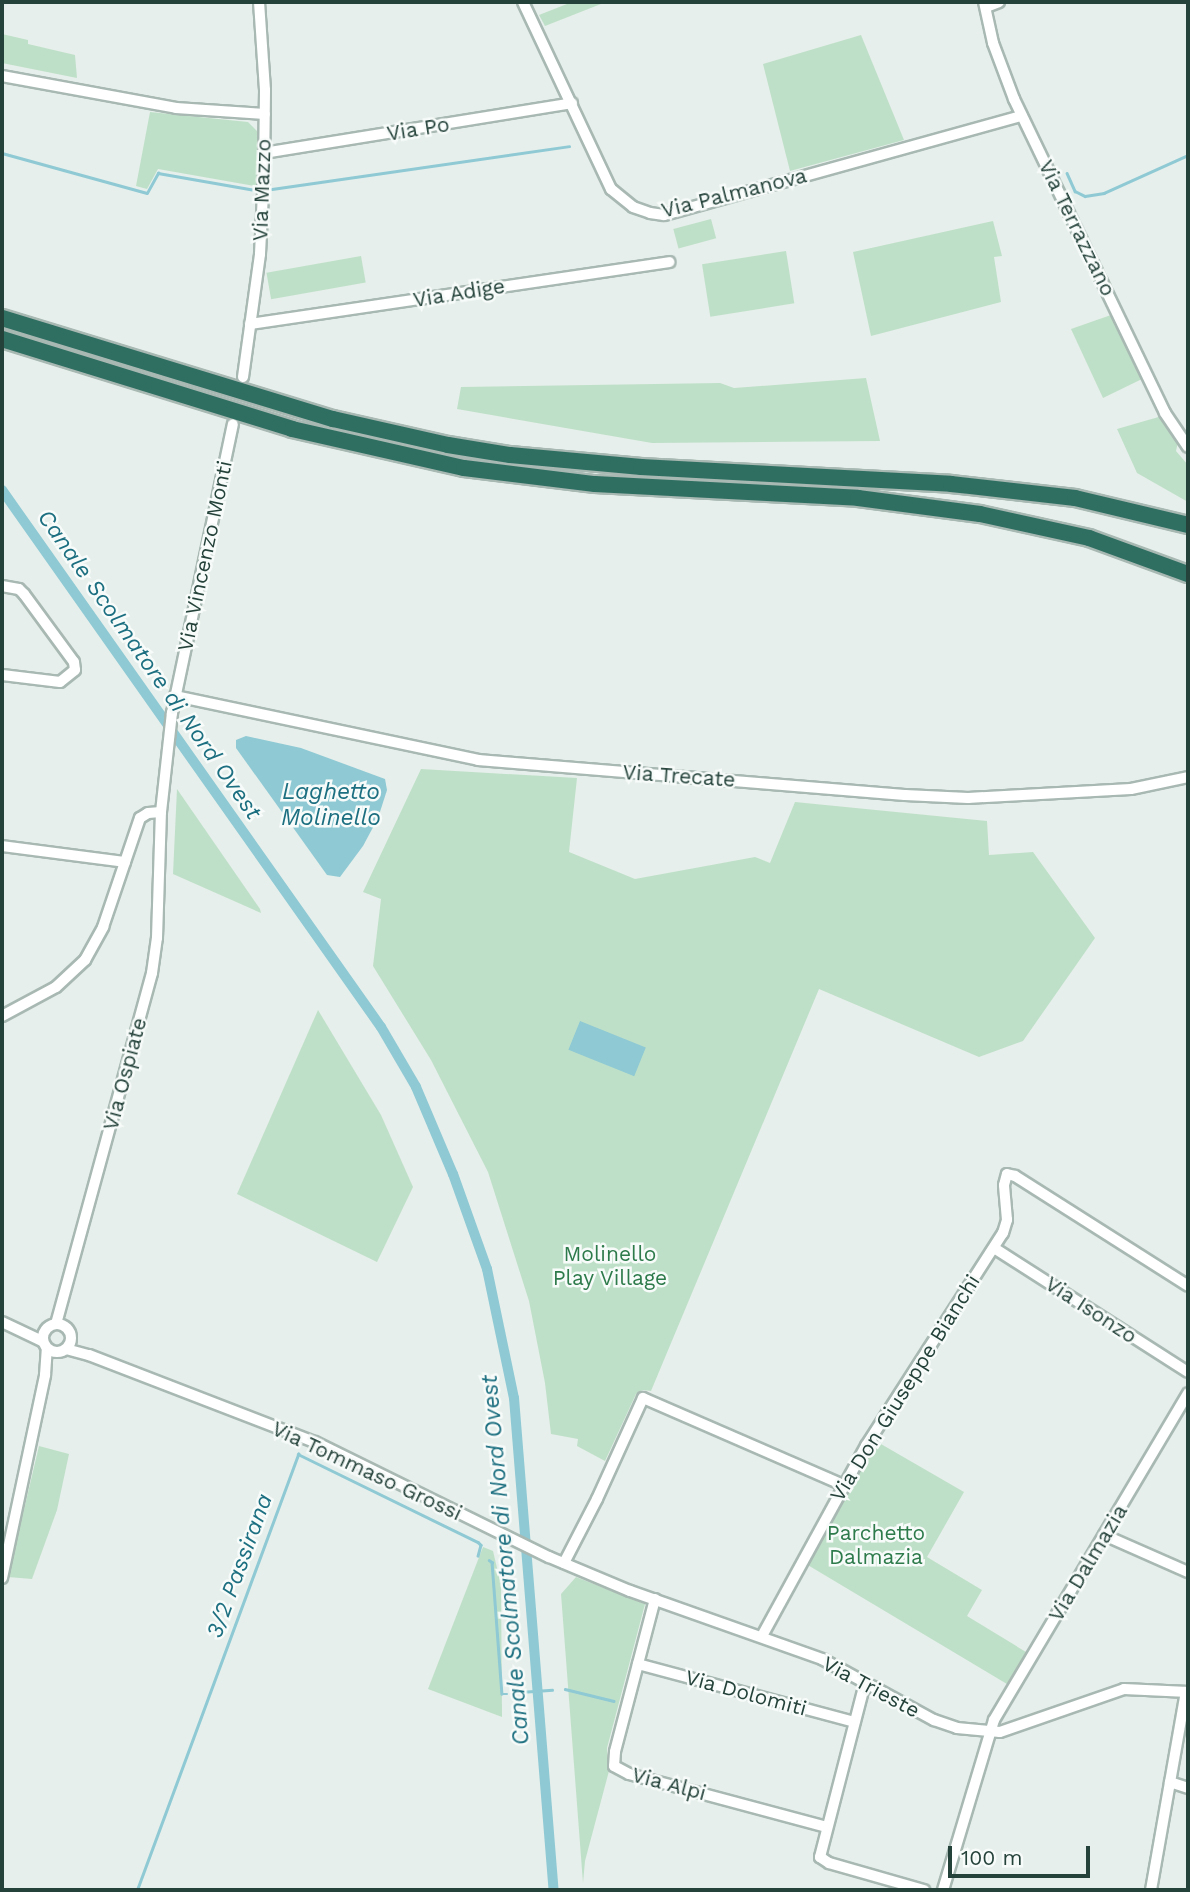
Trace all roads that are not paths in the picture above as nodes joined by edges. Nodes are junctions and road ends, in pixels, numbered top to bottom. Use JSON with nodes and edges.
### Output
{"nodes":[{"id":1,"x":259,"y":2,"type":"edge"},
{"id":2,"x":523,"y":2,"type":"edge"},
{"id":3,"x":999,"y":2,"type":"edge"},
{"id":4,"x":985,"y":4,"type":"edge"},
{"id":5,"x":2,"y":76,"type":"edge"},
{"id":6,"x":572,"y":103,"type":"junction"},
{"id":7,"x":265,"y":114,"type":"junction"},
{"id":8,"x":1022,"y":116,"type":"junction"},
{"id":9,"x":264,"y":153,"type":"junction"},
{"id":10,"x":669,"y":262,"type":"dead end"},
{"id":11,"x":2,"y":318,"type":"edge"},
{"id":12,"x":250,"y":324,"type":"junction"},
{"id":13,"x":2,"y":339,"type":"edge"},
{"id":14,"x":243,"y":377,"type":"dead end"},
{"id":15,"x":233,"y":425,"type":"dead end"},
{"id":16,"x":1188,"y":447,"type":"edge"},
{"id":17,"x":1188,"y":525,"type":"edge"},
{"id":18,"x":1188,"y":574,"type":"edge"},
{"id":19,"x":2,"y":586,"type":"edge"},
{"id":20,"x":2,"y":676,"type":"edge"},
{"id":21,"x":175,"y":696,"type":"junction"},
{"id":22,"x":1188,"y":778,"type":"edge"},
{"id":23,"x":161,"y":816,"type":"junction"},
{"id":24,"x":2,"y":846,"type":"edge"},
{"id":25,"x":125,"y":862,"type":"junction"},
{"id":26,"x":2,"y":1016,"type":"edge"},
{"id":27,"x":994,"y":1248,"type":"junction"},
{"id":28,"x":1188,"y":1286,"type":"edge"},
{"id":29,"x":2,"y":1322,"type":"edge"},
{"id":30,"x":56,"y":1324,"type":"junction"},
{"id":31,"x":47,"y":1343,"type":"junction"},
{"id":32,"x":68,"y":1345,"type":"junction"},
{"id":33,"x":1188,"y":1372,"type":"edge"},
{"id":34,"x":1188,"y":1393,"type":"edge"},
{"id":35,"x":843,"y":1485,"type":"junction"},
{"id":36,"x":1104,"y":1535,"type":"junction"},
{"id":37,"x":564,"y":1563,"type":"junction"},
{"id":38,"x":1188,"y":1572,"type":"edge"},
{"id":39,"x":2,"y":1578,"type":"edge"},
{"id":40,"x":654,"y":1600,"type":"junction"},
{"id":41,"x":762,"y":1636,"type":"junction"},
{"id":42,"x":638,"y":1664,"type":"junction"},
{"id":43,"x":866,"y":1683,"type":"junction"},
{"id":44,"x":1187,"y":1692,"type":"edge"},
{"id":45,"x":854,"y":1722,"type":"junction"},
{"id":46,"x":991,"y":1733,"type":"junction"},
{"id":47,"x":1170,"y":1782,"type":"junction"},
{"id":48,"x":1188,"y":1788,"type":"edge"},
{"id":49,"x":827,"y":1827,"type":"junction"},
{"id":50,"x":924,"y":1890,"type":"edge"},
{"id":51,"x":943,"y":1890,"type":"edge"},
{"id":52,"x":1151,"y":1890,"type":"edge"}],
"edges":[{"from":1,"to":7,"type":"street","name":"Via Mazzo"},
{"from":2,"to":6,"type":"street","name":"Via Palmanova"},
{"from":3,"to":4,"type":"street"},
{"from":4,"to":8,"type":"street","name":"Via Terrazzano"},
{"from":5,"to":7,"type":"street"},
{"from":6,"to":8,"type":"street","name":"Via Palmanova"},
{"from":6,"to":9,"type":"street","name":"Via Po"},
{"from":7,"to":9,"type":"street","name":"Via Mazzo"},
{"from":8,"to":16,"type":"street","name":"Via Terrazzano"},
{"from":9,"to":12,"type":"street","name":"Via Mazzo"},
{"from":10,"to":12,"type":"street","name":"Via Adige"},
{"from":11,"to":17,"type":"highway"},
{"from":12,"to":14,"type":"street","name":"Via Mazzo"},
{"from":13,"to":18,"type":"highway"},
{"from":15,"to":21,"type":"street","name":"Via Vincenzo Monti"},
{"from":19,"to":20,"type":"street"},
{"from":21,"to":22,"type":"street","name":"Via Trecate"},
{"from":21,"to":23,"type":"street","name":"Via Vincenzo Monti"},
{"from":23,"to":25,"type":"street"},
{"from":23,"to":30,"type":"street","name":"Via Ospiate"},
{"from":24,"to":25,"type":"street"},
{"from":25,"to":26,"type":"street"},
{"from":27,"to":28,"type":"street","name":"Via Don Giuseppe Bianchi"},
{"from":27,"to":33,"type":"street","name":"Via Isonzo"},
{"from":27,"to":35,"type":"street","name":"Via Don Giuseppe Bianchi"},
{"from":29,"to":31,"type":"street"},
{"from":30,"to":31,"type":"street"},
{"from":30,"to":32,"type":"street"},
{"from":31,"to":32,"type":"street"},
{"from":31,"to":39,"type":"street"},
{"from":32,"to":37,"type":"street","name":"Via Tommaso Grossi"},
{"from":34,"to":36,"type":"street","name":"Via Dalmazia"},
{"from":35,"to":37,"type":"street"},
{"from":35,"to":41,"type":"street","name":"Via Don Giuseppe Bianchi"},
{"from":36,"to":38,"type":"street"},
{"from":36,"to":46,"type":"street","name":"Via Dalmazia"},
{"from":37,"to":40,"type":"street","name":"Via Trieste"},
{"from":40,"to":41,"type":"street","name":"Via Trieste"},
{"from":40,"to":42,"type":"street"},
{"from":41,"to":43,"type":"street","name":"Via Trieste"},
{"from":42,"to":45,"type":"street","name":"Via Dolomiti"},
{"from":42,"to":49,"type":"street","name":"Via Alpi"},
{"from":43,"to":45,"type":"street"},
{"from":43,"to":46,"type":"street","name":"Via Trieste"},
{"from":44,"to":46,"type":"street","name":"Via Trieste"},
{"from":44,"to":47,"type":"street"},
{"from":45,"to":49,"type":"street"},
{"from":46,"to":51,"type":"street","name":"Via Dalmazia"},
{"from":47,"to":48,"type":"street"},
{"from":47,"to":52,"type":"street"},
{"from":49,"to":50,"type":"street"}]}
